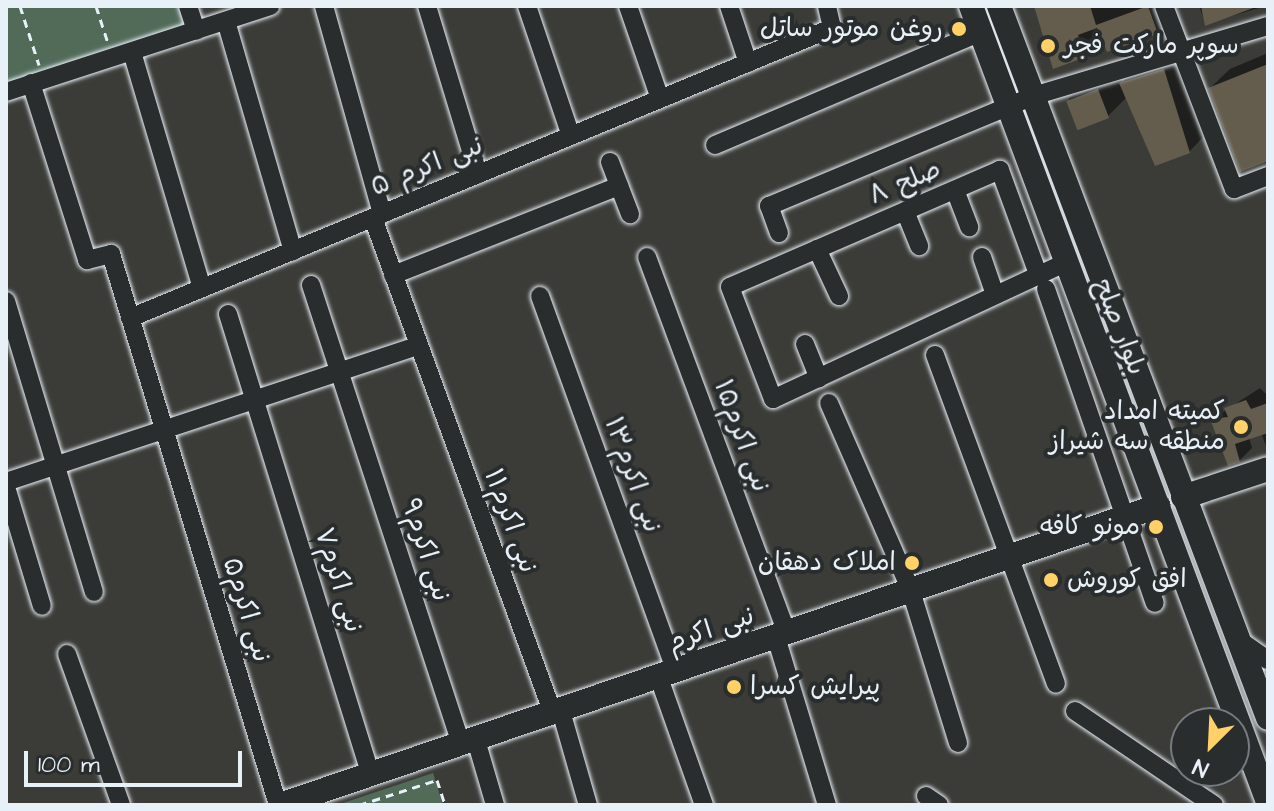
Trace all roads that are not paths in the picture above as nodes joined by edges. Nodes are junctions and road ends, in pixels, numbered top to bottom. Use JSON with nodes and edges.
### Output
{"nodes":[{"id":1,"x":188,"y":6,"type":"edge"},
{"id":2,"x":270,"y":6,"type":"edge"},
{"id":3,"x":324,"y":6,"type":"edge"},
{"id":4,"x":427,"y":6,"type":"edge"},
{"id":5,"x":527,"y":6,"type":"edge"},
{"id":6,"x":628,"y":6,"type":"edge"},
{"id":7,"x":729,"y":6,"type":"edge"},
{"id":8,"x":827,"y":6,"type":"edge"},
{"id":9,"x":971,"y":6,"type":"edge"},
{"id":10,"x":999,"y":6,"type":"edge"},
{"id":11,"x":1164,"y":6,"type":"edge"},
{"id":12,"x":226,"y":21,"type":"junction"},
{"id":13,"x":1268,"y":26,"type":"edge"},
{"id":14,"x":196,"y":31,"type":"junction"},
{"id":15,"x":981,"y":32,"type":"junction"},
{"id":16,"x":1178,"y":51,"type":"junction"},
{"id":17,"x":132,"y":52,"type":"junction"},
{"id":18,"x":748,"y":63,"type":"junction"},
{"id":19,"x":37,"y":82,"type":"junction"},
{"id":20,"x":6,"y":92,"type":"edge"},
{"id":21,"x":1033,"y":96,"type":"junction"},
{"id":22,"x":660,"y":99,"type":"junction"},
{"id":23,"x":1009,"y":110,"type":"junction"},
{"id":24,"x":571,"y":136,"type":"junction"},
{"id":25,"x":715,"y":145,"type":"dead end"},
{"id":26,"x":610,"y":162,"type":"dead end"},
{"id":27,"x":478,"y":174,"type":"junction"},
{"id":28,"x":1268,"y":176,"type":"edge"},
{"id":29,"x":619,"y":186,"type":"junction"},
{"id":30,"x":955,"y":190,"type":"junction"},
{"id":31,"x":905,"y":211,"type":"junction"},
{"id":32,"x":630,"y":214,"type":"dead end"},
{"id":33,"x":377,"y":216,"type":"junction"},
{"id":34,"x":969,"y":227,"type":"dead end"},
{"id":35,"x":779,"y":233,"type":"dead end"},
{"id":36,"x":919,"y":246,"type":"dead end"},
{"id":37,"x":817,"y":249,"type":"junction"},
{"id":38,"x":293,"y":251,"type":"junction"},
{"id":39,"x":647,"y":257,"type":"dead end"},
{"id":40,"x":982,"y":257,"type":"dead end"},
{"id":41,"x":1064,"y":263,"type":"junction"},
{"id":42,"x":393,"y":275,"type":"junction"},
{"id":43,"x":1042,"y":282,"type":"junction"},
{"id":44,"x":311,"y":285,"type":"dead end"},
{"id":45,"x":202,"y":288,"type":"junction"},
{"id":46,"x":995,"y":294,"type":"junction"},
{"id":47,"x":540,"y":296,"type":"dead end"},
{"id":48,"x":839,"y":296,"type":"dead end"},
{"id":49,"x":6,"y":301,"type":"edge"},
{"id":50,"x":228,"y":314,"type":"dead end"},
{"id":51,"x":130,"y":318,"type":"junction"},
{"id":52,"x":805,"y":344,"type":"dead end"},
{"id":53,"x":418,"y":346,"type":"junction"},
{"id":54,"x":935,"y":355,"type":"dead end"},
{"id":55,"x":339,"y":372,"type":"junction"},
{"id":56,"x":819,"y":378,"type":"junction"},
{"id":57,"x":254,"y":400,"type":"junction"},
{"id":58,"x":829,"y":403,"type":"dead end"},
{"id":59,"x":164,"y":430,"type":"junction"},
{"id":60,"x":55,"y":466,"type":"junction"},
{"id":61,"x":1268,"y":469,"type":"edge"},
{"id":62,"x":6,"y":485,"type":"edge"},
{"id":63,"x":1183,"y":497,"type":"junction"},
{"id":64,"x":1158,"y":506,"type":"junction"},
{"id":65,"x":1124,"y":517,"type":"junction"},
{"id":66,"x":1012,"y":556,"type":"junction"},
{"id":67,"x":911,"y":591,"type":"junction"},
{"id":68,"x":94,"y":592,"type":"dead end"},
{"id":69,"x":1155,"y":603,"type":"dead end"},
{"id":70,"x":42,"y":606,"type":"dead end"},
{"id":71,"x":781,"y":636,"type":"junction"},
{"id":72,"x":1242,"y":642,"type":"junction"},
{"id":73,"x":67,"y":654,"type":"dead end"},
{"id":74,"x":1268,"y":660,"type":"edge"},
{"id":75,"x":668,"y":675,"type":"junction"},
{"id":76,"x":1056,"y":683,"type":"dead end"},
{"id":77,"x":1075,"y":711,"type":"dead end"},
{"id":78,"x":557,"y":713,"type":"junction"},
{"id":79,"x":1268,"y":718,"type":"edge"},
{"id":80,"x":469,"y":742,"type":"junction"},
{"id":81,"x":958,"y":743,"type":"dead end"},
{"id":82,"x":371,"y":775,"type":"junction"},
{"id":83,"x":1268,"y":802,"type":"edge"},
{"id":84,"x":121,"y":805,"type":"edge"},
{"id":85,"x":279,"y":805,"type":"edge"},
{"id":86,"x":495,"y":805,"type":"edge"},
{"id":87,"x":588,"y":805,"type":"edge"},
{"id":88,"x":704,"y":805,"type":"edge"},
{"id":89,"x":827,"y":805,"type":"edge"},
{"id":90,"x":1214,"y":805,"type":"edge"}],
"edges":[{"from":1,"to":14,"type":"street"},
{"from":2,"to":12,"type":"street"},
{"from":3,"to":33,"type":"street","name":"نبی اکرم۱۱"},
{"from":4,"to":27,"type":"street"},
{"from":5,"to":24,"type":"street"},
{"from":6,"to":22,"type":"street"},
{"from":7,"to":18,"type":"street"},
{"from":8,"to":18,"type":"street","name":"نبی اکرم ۵"},
{"from":9,"to":15,"type":"main road","name":"بلوار صلح"},
{"from":10,"to":21,"type":"main road","name":"بلوار صلح"},
{"from":11,"to":16,"type":"street"},
{"from":12,"to":14,"type":"street"},
{"from":12,"to":38,"type":"street"},
{"from":13,"to":16,"type":"street"},
{"from":14,"to":17,"type":"street"},
{"from":15,"to":23,"type":"main road","name":"بلوار صلح"},
{"from":15,"to":25,"type":"street"},
{"from":16,"to":21,"type":"street"},
{"from":16,"to":28,"type":"street"},
{"from":17,"to":19,"type":"street"},
{"from":17,"to":45,"type":"street"},
{"from":18,"to":22,"type":"street","name":"نبی اکرم ۵"},
{"from":19,"to":20,"type":"street"},
{"from":19,"to":51,"type":"street"},
{"from":21,"to":23,"type":"street"},
{"from":21,"to":63,"type":"main road","name":"بلوار صلح"},
{"from":22,"to":24,"type":"street","name":"نبی اکرم ۵"},
{"from":23,"to":35,"type":"street"},
{"from":23,"to":41,"type":"main road","name":"بلوار صلح"},
{"from":24,"to":27,"type":"street","name":"نبی اکرم ۵"},
{"from":26,"to":29,"type":"street"},
{"from":27,"to":33,"type":"street","name":"نبی اکرم ۵"},
{"from":29,"to":32,"type":"street"},
{"from":29,"to":42,"type":"street"},
{"from":30,"to":31,"type":"street","name":"۸ صلح"},
{"from":30,"to":34,"type":"street"},
{"from":30,"to":43,"type":"street","name":"۸ صلح"},
{"from":31,"to":36,"type":"street"},
{"from":31,"to":37,"type":"street","name":"۸ صلح"},
{"from":33,"to":38,"type":"street","name":"نبی اکرم ۵"},
{"from":33,"to":42,"type":"street","name":"نبی اکرم۱۱"},
{"from":37,"to":48,"type":"street"},
{"from":37,"to":56,"type":"street","name":"۸ صلح"},
{"from":38,"to":45,"type":"street","name":"نبی اکرم ۵"},
{"from":39,"to":71,"type":"street","name":"نبی اکرم۱۵"},
{"from":40,"to":46,"type":"street"},
{"from":41,"to":43,"type":"street"},
{"from":41,"to":64,"type":"main road","name":"بلوار صلح"},
{"from":42,"to":53,"type":"street","name":"نبی اکرم۱۱"},
{"from":43,"to":46,"type":"street"},
{"from":43,"to":65,"type":"street"},
{"from":44,"to":55,"type":"street","name":"نبی اکرم۹"},
{"from":45,"to":51,"type":"street","name":"نبی اکرم ۵"},
{"from":46,"to":56,"type":"street"},
{"from":47,"to":75,"type":"street","name":"نبی اکرم۱۳"},
{"from":49,"to":60,"type":"street"},
{"from":50,"to":57,"type":"street","name":"نبی اکرم۷"},
{"from":51,"to":59,"type":"street"},
{"from":52,"to":56,"type":"street"},
{"from":53,"to":55,"type":"street"},
{"from":53,"to":78,"type":"street","name":"نبی اکرم۱۱"},
{"from":54,"to":66,"type":"street"},
{"from":55,"to":57,"type":"street"},
{"from":55,"to":80,"type":"street","name":"نبی اکرم۹"},
{"from":57,"to":59,"type":"street"},
{"from":57,"to":82,"type":"street","name":"نبی اکرم۷"},
{"from":58,"to":67,"type":"street"},
{"from":59,"to":60,"type":"street"},
{"from":59,"to":85,"type":"street","name":"نبی اکرم۵"},
{"from":60,"to":62,"type":"street"},
{"from":60,"to":68,"type":"street"},
{"from":61,"to":63,"type":"main road"},
{"from":62,"to":70,"type":"street"},
{"from":63,"to":72,"type":"main road","name":"بلوار صلح"},
{"from":64,"to":65,"type":"main road","name":"نبی اکرم"},
{"from":64,"to":83,"type":"main road","name":"بلوار صلح"},
{"from":65,"to":66,"type":"main road","name":"نبی اکرم"},
{"from":65,"to":69,"type":"street"},
{"from":66,"to":67,"type":"main road","name":"نبی اکرم"},
{"from":66,"to":76,"type":"street"},
{"from":67,"to":71,"type":"main road","name":"نبی اکرم"},
{"from":67,"to":81,"type":"street"},
{"from":71,"to":75,"type":"main road","name":"نبی اکرم"},
{"from":71,"to":89,"type":"street","name":"نبی اکرم۱۵"},
{"from":72,"to":74,"type":"street"},
{"from":72,"to":79,"type":"main road","name":"بلوار صلح"},
{"from":73,"to":84,"type":"street"},
{"from":75,"to":78,"type":"main road","name":"نبی اکرم"},
{"from":75,"to":88,"type":"street","name":"نبی اکرم۱۳"},
{"from":77,"to":90,"type":"street"},
{"from":78,"to":80,"type":"main road","name":"نبی اکرم"},
{"from":78,"to":87,"type":"street","name":"نبی اکرم۱۱"},
{"from":80,"to":82,"type":"main road","name":"نبی اکرم"},
{"from":80,"to":86,"type":"street","name":"نبی اکرم۹"},
{"from":82,"to":85,"type":"main road","name":"نبی اکرم"}]}
